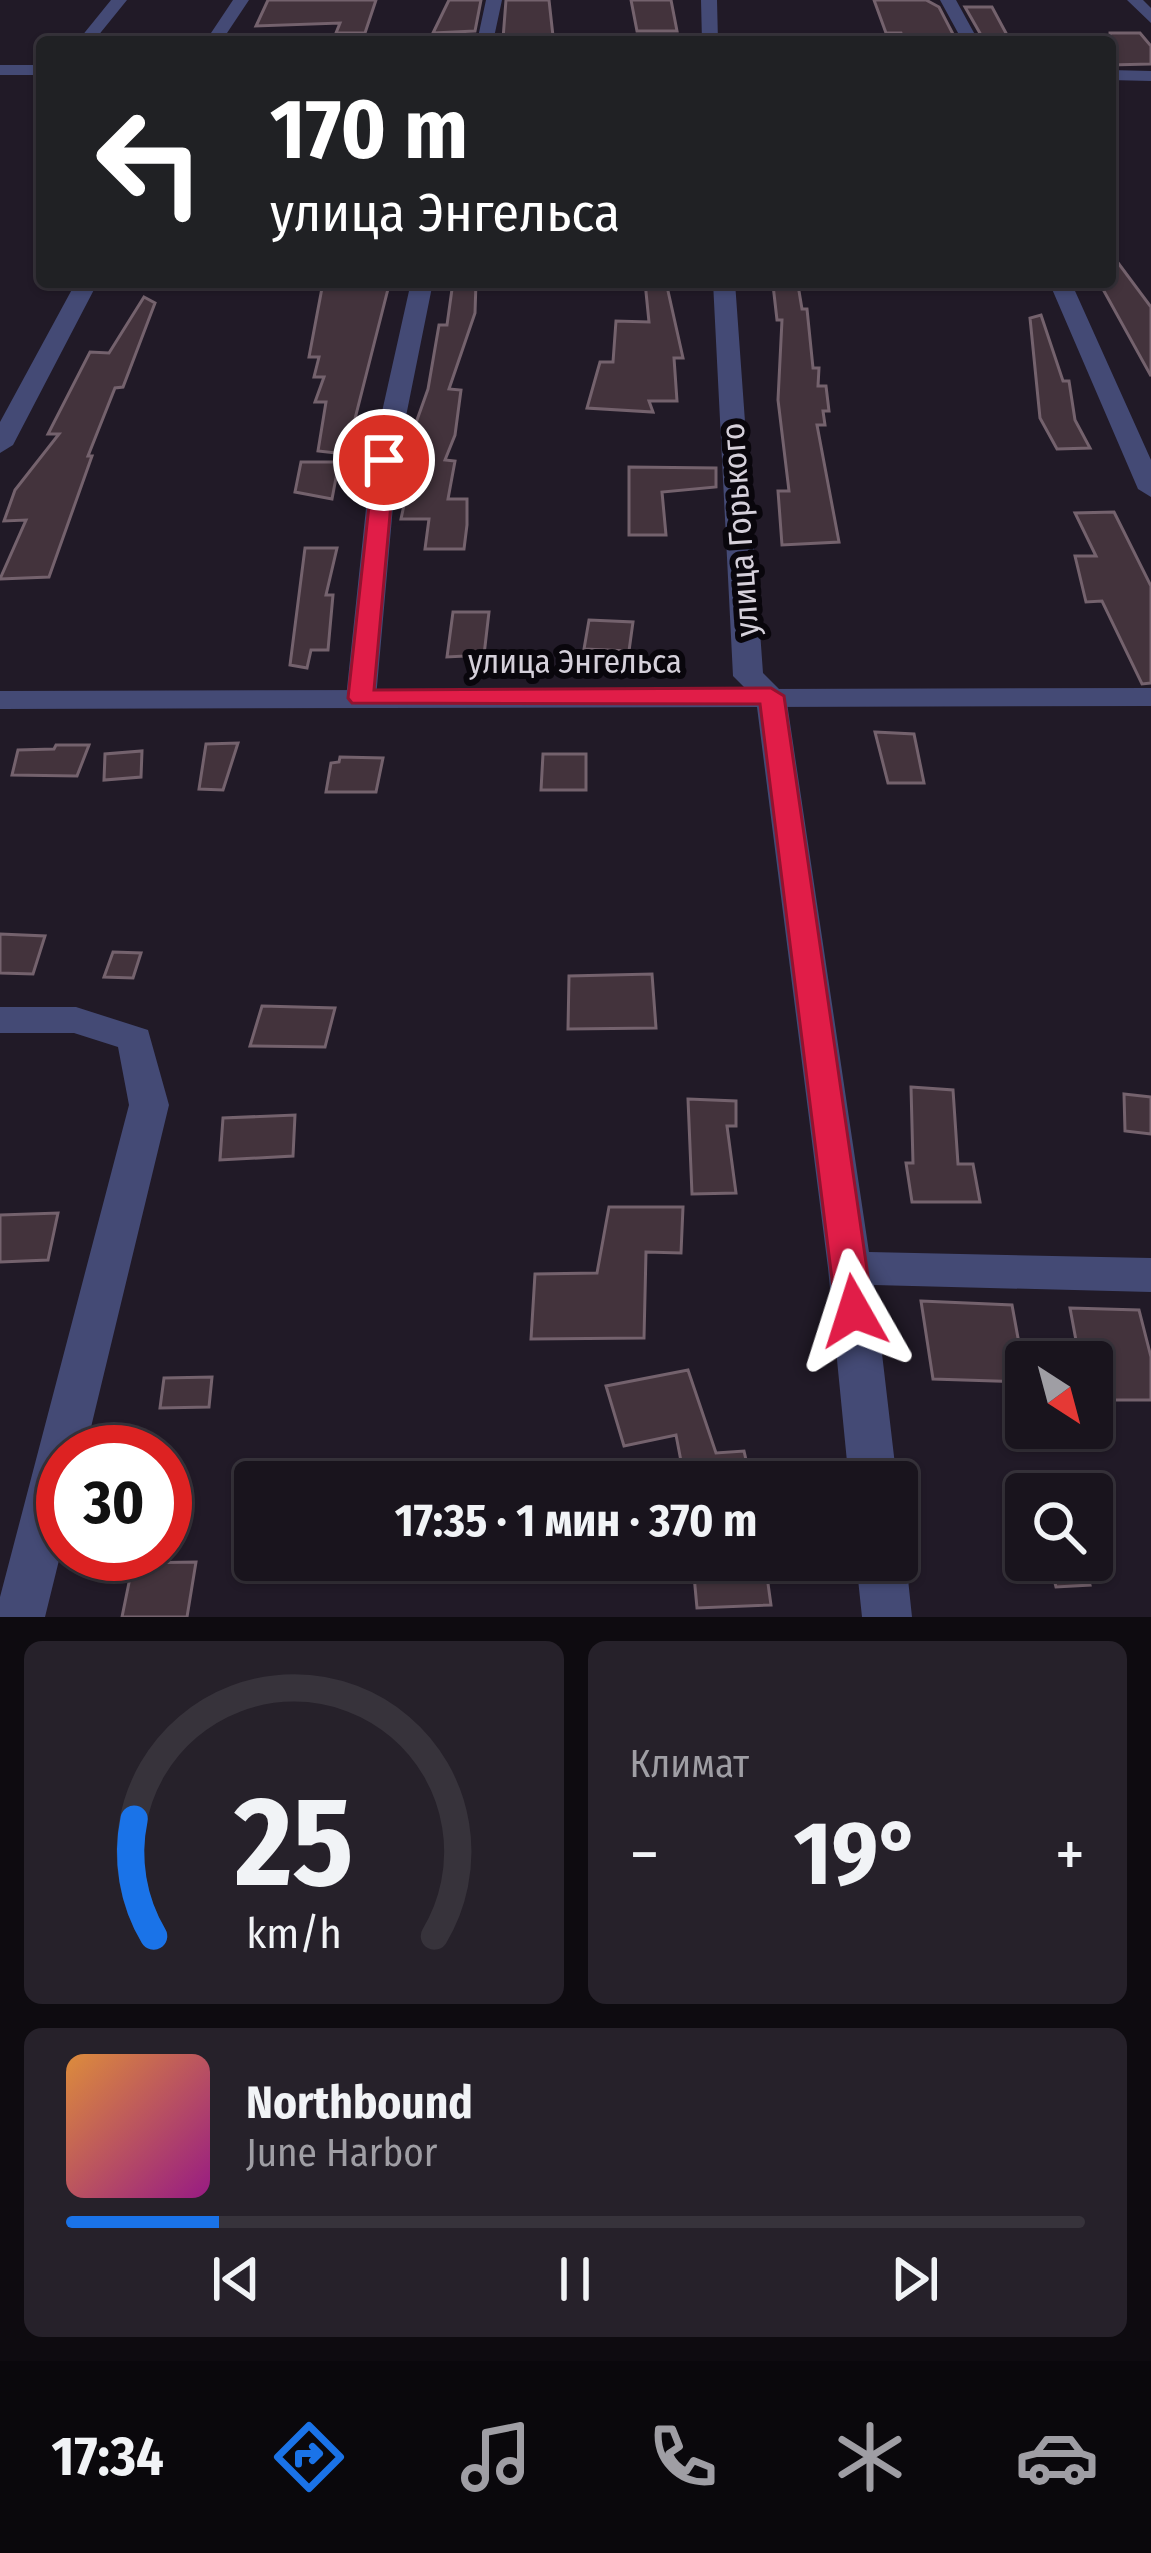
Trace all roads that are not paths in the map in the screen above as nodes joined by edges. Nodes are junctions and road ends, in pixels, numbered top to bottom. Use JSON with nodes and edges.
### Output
{"nodes":[{"id":1,"x":119,"y":0,"type":"edge"},
{"id":2,"x":241,"y":0,"type":"edge"},
{"id":3,"x":494,"y":0,"type":"edge"},
{"id":4,"x":709,"y":0,"type":"edge"},
{"id":5,"x":948,"y":0,"type":"edge"},
{"id":6,"x":1136,"y":0,"type":"edge"},
{"id":7,"x":1151,"y":18,"type":"edge"},
{"id":8,"x":90,"y":36,"type":"edge"},
{"id":9,"x":217,"y":36,"type":"edge"},
{"id":10,"x":486,"y":36,"type":"edge"},
{"id":11,"x":710,"y":36,"type":"edge"},
{"id":12,"x":968,"y":36,"type":"edge"},
{"id":13,"x":0,"y":70,"type":"edge"},
{"id":14,"x":36,"y":70,"type":"edge"},
{"id":15,"x":1116,"y":75,"type":"edge"},
{"id":16,"x":1151,"y":76,"type":"edge"},
{"id":17,"x":84,"y":288,"type":"edge"},
{"id":18,"x":421,"y":288,"type":"edge"},
{"id":19,"x":724,"y":288,"type":"edge"},
{"id":20,"x":1063,"y":288,"type":"edge"},
{"id":21,"x":0,"y":445,"type":"edge"},
{"id":22,"x":1151,"y":489,"type":"edge"},
{"id":23,"x":771,"y":696,"type":"junction"},
{"id":24,"x":1151,"y":697,"type":"edge"},
{"id":25,"x":361,"y":698,"type":"junction"},
{"id":26,"x":0,"y":700,"type":"edge"},
{"id":27,"x":0,"y":1020,"type":"edge"},
{"id":28,"x":850,"y":1268,"type":"junction"},
{"id":29,"x":1151,"y":1275,"type":"edge"},
{"id":30,"x":871,"y":1461,"type":"edge"},
{"id":31,"x":883,"y":1581,"type":"edge"},
{"id":32,"x":20,"y":1617,"type":"edge"},
{"id":33,"x":887,"y":1617,"type":"edge"}],
"edges":[{"from":1,"to":8,"type":"street"},
{"from":2,"to":9,"type":"street"},
{"from":3,"to":10,"type":"street"},
{"from":4,"to":11,"type":"street"},
{"from":5,"to":12,"type":"street"},
{"from":6,"to":7,"type":"street"},
{"from":13,"to":14,"type":"street"},
{"from":15,"to":16,"type":"street"},
{"from":17,"to":21,"type":"street"},
{"from":18,"to":25,"type":"street"},
{"from":19,"to":23,"type":"street","name":"улица Горького"},
{"from":20,"to":22,"type":"street"},
{"from":23,"to":24,"type":"street","name":"улица Энгельса"},
{"from":23,"to":25,"type":"street","name":"улица Энгельса"},
{"from":23,"to":28,"type":"street","name":"улица Горького"},
{"from":25,"to":26,"type":"street","name":"улица Энгельса"},
{"from":27,"to":32,"type":"street"},
{"from":28,"to":29,"type":"street"},
{"from":28,"to":30,"type":"street","name":"улица Горького"},
{"from":31,"to":33,"type":"street"}]}
